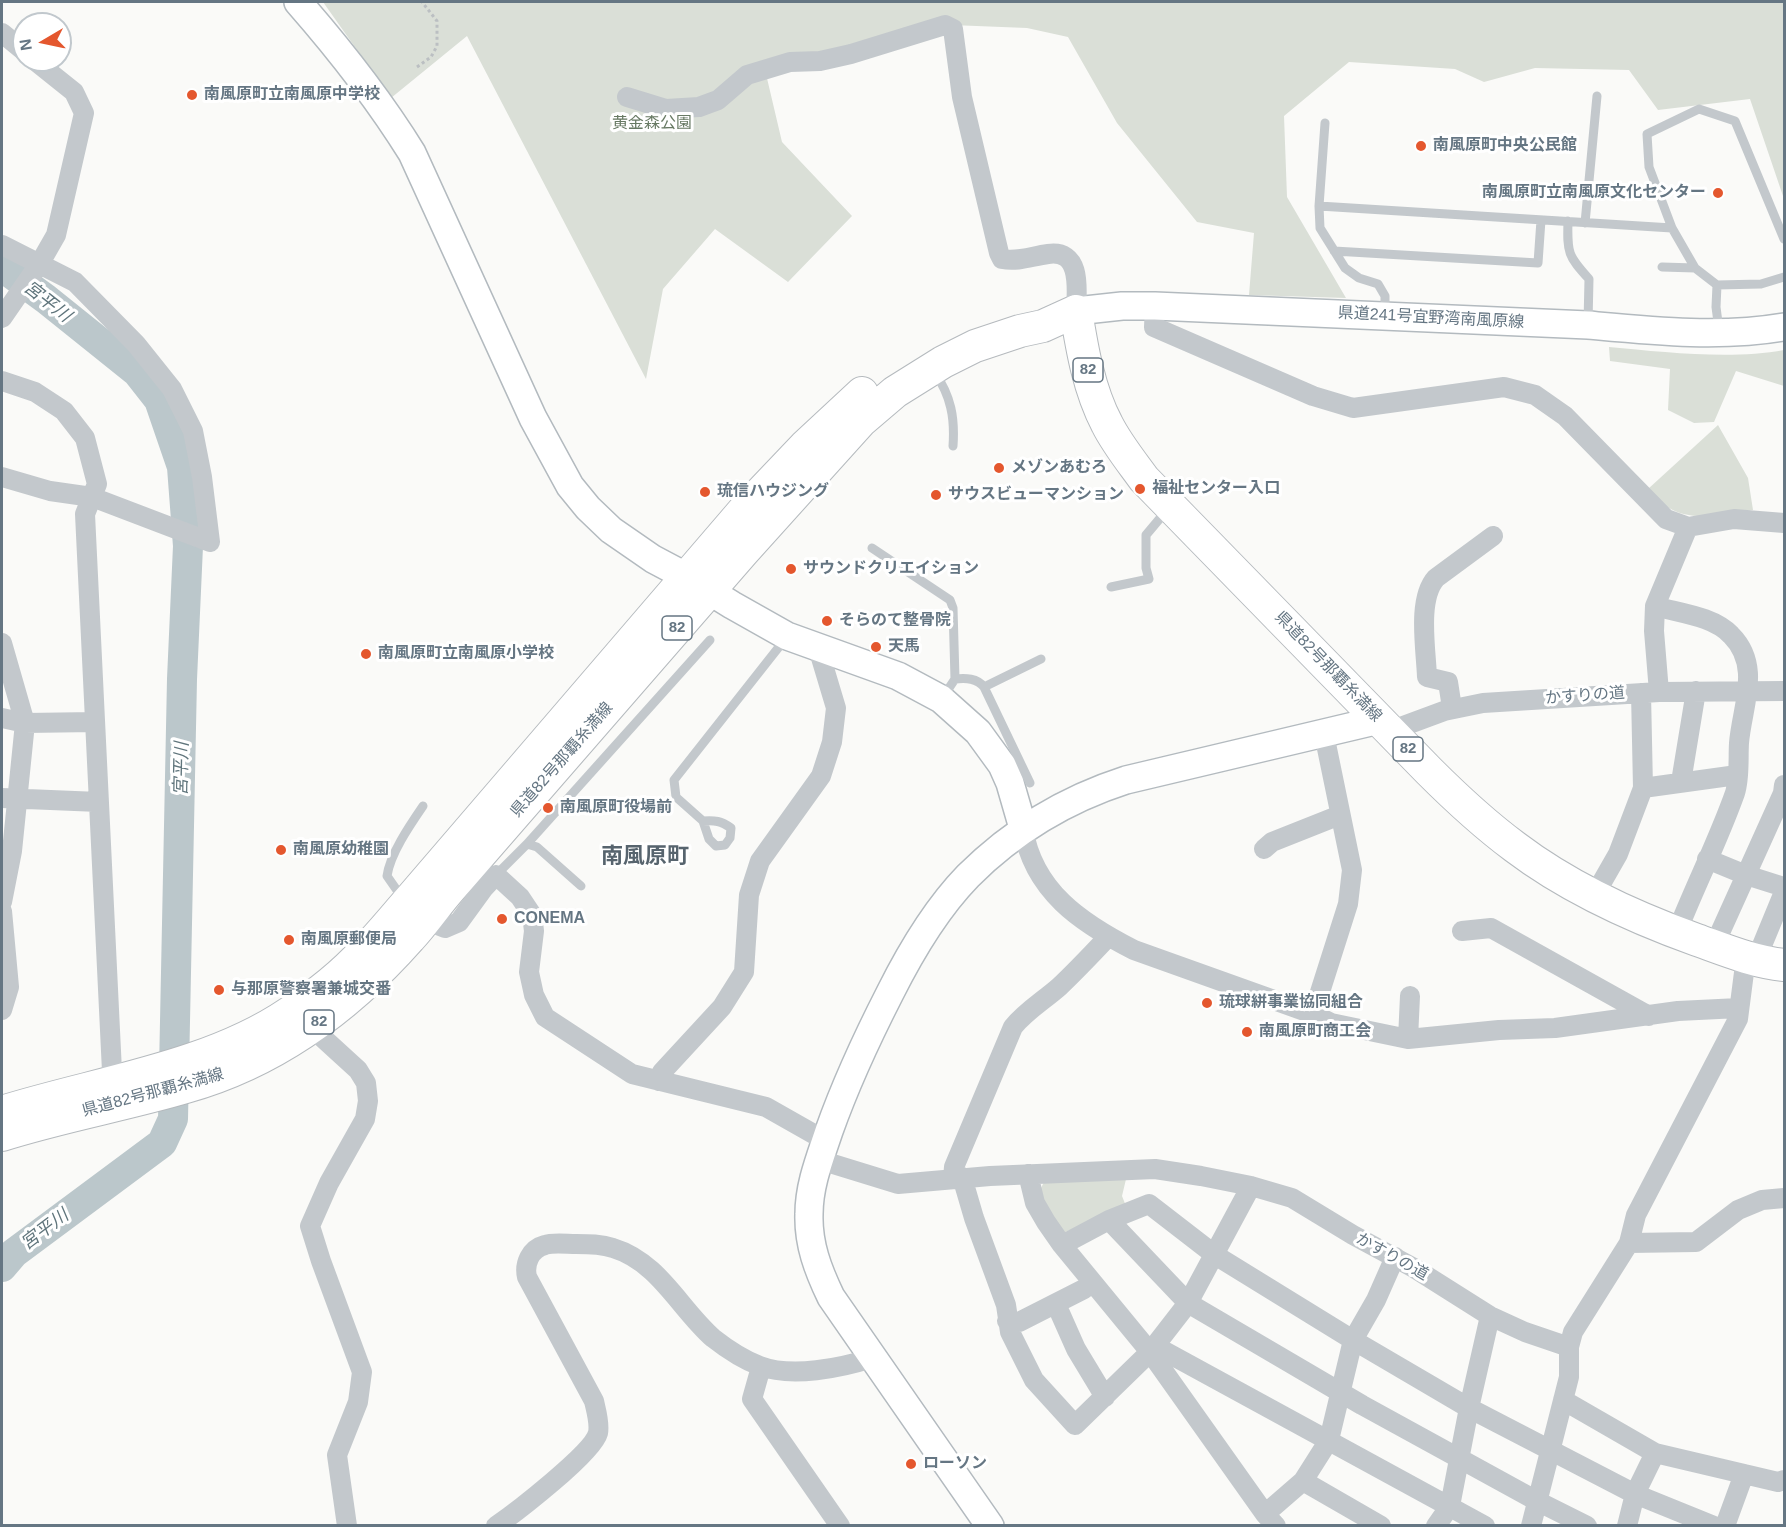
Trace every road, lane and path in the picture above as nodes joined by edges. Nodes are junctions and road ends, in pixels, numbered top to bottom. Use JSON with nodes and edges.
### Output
{"nodes":[{"id":1,"x":298,"y":2,"type":"edge"},
{"id":2,"x":422,"y":2,"type":"edge"},
{"id":3,"x":417,"y":67,"type":"dead end"},
{"id":4,"x":49,"y":72,"type":"edge"},
{"id":5,"x":1597,"y":96,"type":"dead end"},
{"id":6,"x":627,"y":97,"type":"dead end"},
{"id":7,"x":1325,"y":123,"type":"dead end"},
{"id":8,"x":1320,"y":206,"type":"junction"},
{"id":9,"x":1541,"y":220,"type":"junction"},
{"id":10,"x":1568,"y":222,"type":"junction"},
{"id":11,"x":1585,"y":223,"type":"junction"},
{"id":12,"x":1672,"y":228,"type":"junction"},
{"id":13,"x":1785,"y":239,"type":"edge"},
{"id":14,"x":2,"y":245,"type":"edge"},
{"id":15,"x":1334,"y":250,"type":"junction"},
{"id":16,"x":40,"y":263,"type":"junction"},
{"id":17,"x":1662,"y":267,"type":"dead end"},
{"id":18,"x":1695,"y":268,"type":"junction"},
{"id":19,"x":1785,"y":278,"type":"edge"},
{"id":20,"x":1717,"y":285,"type":"junction"},
{"id":21,"x":1155,"y":306,"type":"junction"},
{"id":22,"x":1077,"y":311,"type":"junction"},
{"id":23,"x":1386,"y":315,"type":"junction"},
{"id":24,"x":2,"y":318,"type":"edge"},
{"id":25,"x":1588,"y":325,"type":"junction"},
{"id":26,"x":1785,"y":327,"type":"edge"},
{"id":27,"x":1720,"y":334,"type":"junction"},
{"id":28,"x":932,"y":369,"type":"junction"},
{"id":29,"x":2,"y":381,"type":"edge"},
{"id":30,"x":954,"y":446,"type":"dead end"},
{"id":31,"x":2,"y":477,"type":"edge"},
{"id":32,"x":92,"y":497,"type":"junction"},
{"id":33,"x":1170,"y":506,"type":"junction"},
{"id":34,"x":1785,"y":523,"type":"edge"},
{"id":35,"x":1688,"y":526,"type":"junction"},
{"id":36,"x":1493,"y":536,"type":"dead end"},
{"id":37,"x":872,"y":548,"type":"dead end"},
{"id":38,"x":698,"y":584,"type":"junction"},
{"id":39,"x":1111,"y":587,"type":"dead end"},
{"id":40,"x":1655,"y":606,"type":"junction"},
{"id":41,"x":788,"y":636,"type":"junction"},
{"id":42,"x":710,"y":640,"type":"dead end"},
{"id":43,"x":2,"y":643,"type":"edge"},
{"id":44,"x":818,"y":648,"type":"junction"},
{"id":45,"x":1041,"y":659,"type":"dead end"},
{"id":46,"x":984,"y":687,"type":"junction"},
{"id":47,"x":948,"y":689,"type":"junction"},
{"id":48,"x":1748,"y":690,"type":"junction"},
{"id":49,"x":1696,"y":691,"type":"junction"},
{"id":50,"x":1785,"y":691,"type":"edge"},
{"id":51,"x":1650,"y":692,"type":"junction"},
{"id":52,"x":1452,"y":708,"type":"junction"},
{"id":53,"x":2,"y":718,"type":"edge"},
{"id":54,"x":95,"y":722,"type":"junction"},
{"id":55,"x":26,"y":723,"type":"junction"},
{"id":56,"x":1385,"y":726,"type":"junction"},
{"id":57,"x":1324,"y":734,"type":"junction"},
{"id":58,"x":1737,"y":775,"type":"junction"},
{"id":59,"x":1030,"y":783,"type":"dead end"},
{"id":60,"x":1681,"y":783,"type":"junction"},
{"id":61,"x":1785,"y":785,"type":"edge"},
{"id":62,"x":1643,"y":788,"type":"junction"},
{"id":63,"x":10,"y":798,"type":"edge"},
{"id":64,"x":99,"y":802,"type":"junction"},
{"id":65,"x":423,"y":806,"type":"dead end"},
{"id":66,"x":1340,"y":816,"type":"junction"},
{"id":67,"x":703,"y":821,"type":"dead end"},
{"id":68,"x":1023,"y":828,"type":"junction"},
{"id":69,"x":527,"y":844,"type":"junction"},
{"id":70,"x":1264,"y":849,"type":"dead end"},
{"id":71,"x":1707,"y":859,"type":"junction"},
{"id":72,"x":496,"y":875,"type":"junction"},
{"id":73,"x":1746,"y":875,"type":"junction"},
{"id":74,"x":581,"y":885,"type":"dead end"},
{"id":75,"x":1785,"y":887,"type":"edge"},
{"id":76,"x":1785,"y":892,"type":"edge"},
{"id":77,"x":1594,"y":896,"type":"junction"},
{"id":78,"x":2,"y":902,"type":"edge"},
{"id":79,"x":416,"y":912,"type":"junction"},
{"id":80,"x":2,"y":919,"type":"edge"},
{"id":81,"x":1462,"y":931,"type":"dead end"},
{"id":82,"x":1677,"y":932,"type":"junction"},
{"id":83,"x":1108,"y":937,"type":"junction"},
{"id":84,"x":1714,"y":946,"type":"junction"},
{"id":85,"x":3,"y":958,"type":"edge"},
{"id":86,"x":1762,"y":961,"type":"edge"},
{"id":87,"x":1410,"y":996,"type":"dead end"},
{"id":88,"x":1739,"y":1008,"type":"junction"},
{"id":89,"x":2,"y":1010,"type":"edge"},
{"id":90,"x":1313,"y":1014,"type":"junction"},
{"id":91,"x":1649,"y":1016,"type":"junction"},
{"id":92,"x":312,"y":1028,"type":"junction"},
{"id":93,"x":1408,"y":1040,"type":"junction"},
{"id":94,"x":189,"y":1073,"type":"junction"},
{"id":95,"x":659,"y":1081,"type":"junction"},
{"id":96,"x":113,"y":1094,"type":"junction"},
{"id":97,"x":2,"y":1112,"type":"edge"},
{"id":98,"x":2,"y":1136,"type":"edge"},
{"id":99,"x":823,"y":1151,"type":"junction"},
{"id":100,"x":1028,"y":1174,"type":"junction"},
{"id":101,"x":958,"y":1178,"type":"junction"},
{"id":102,"x":1251,"y":1186,"type":"junction"},
{"id":103,"x":1785,"y":1198,"type":"edge"},
{"id":104,"x":1109,"y":1220,"type":"junction"},
{"id":105,"x":1629,"y":1243,"type":"junction"},
{"id":106,"x":1062,"y":1245,"type":"junction"},
{"id":107,"x":1215,"y":1255,"type":"junction"},
{"id":108,"x":1395,"y":1257,"type":"junction"},
{"id":109,"x":1092,"y":1282,"type":"junction"},
{"id":110,"x":1188,"y":1303,"type":"junction"},
{"id":111,"x":1056,"y":1305,"type":"junction"},
{"id":112,"x":1490,"y":1316,"type":"junction"},
{"id":113,"x":1007,"y":1320,"type":"junction"},
{"id":114,"x":1353,"y":1340,"type":"junction"},
{"id":115,"x":1569,"y":1347,"type":"junction"},
{"id":116,"x":1152,"y":1349,"type":"junction"},
{"id":117,"x":872,"y":1358,"type":"junction"},
{"id":118,"x":761,"y":1367,"type":"junction"},
{"id":119,"x":1340,"y":1393,"type":"junction"},
{"id":120,"x":1105,"y":1397,"type":"junction"},
{"id":121,"x":1563,"y":1401,"type":"junction"},
{"id":122,"x":1469,"y":1408,"type":"junction"},
{"id":123,"x":1329,"y":1440,"type":"junction"},
{"id":124,"x":1550,"y":1452,"type":"junction"},
{"id":125,"x":1655,"y":1453,"type":"junction"},
{"id":126,"x":1458,"y":1458,"type":"junction"},
{"id":127,"x":1744,"y":1474,"type":"junction"},
{"id":128,"x":1785,"y":1480,"type":"edge"},
{"id":129,"x":1303,"y":1481,"type":"junction"},
{"id":130,"x":1635,"y":1494,"type":"junction"},
{"id":131,"x":1537,"y":1501,"type":"junction"},
{"id":132,"x":1449,"y":1506,"type":"junction"},
{"id":133,"x":1271,"y":1520,"type":"edge"},
{"id":134,"x":347,"y":1526,"type":"edge"},
{"id":135,"x":496,"y":1526,"type":"edge"},
{"id":136,"x":840,"y":1526,"type":"edge"},
{"id":137,"x":990,"y":1526,"type":"edge"},
{"id":138,"x":1381,"y":1526,"type":"edge"},
{"id":139,"x":1436,"y":1526,"type":"edge"},
{"id":140,"x":1485,"y":1526,"type":"edge"},
{"id":141,"x":1531,"y":1526,"type":"edge"},
{"id":142,"x":1587,"y":1526,"type":"edge"},
{"id":143,"x":1627,"y":1526,"type":"edge"},
{"id":144,"x":1714,"y":1526,"type":"edge"},
{"id":145,"x":1725,"y":1526,"type":"edge"}],
"edges":[{"from":1,"to":38,"type":"street"},
{"from":2,"to":3,"type":"path"},
{"from":4,"to":16,"type":"street"},
{"from":5,"to":11,"type":"lane"},
{"from":6,"to":22,"type":"street"},
{"from":7,"to":8,"type":"lane"},
{"from":8,"to":9,"type":"lane"},
{"from":8,"to":15,"type":"lane"},
{"from":9,"to":10,"type":"lane"},
{"from":9,"to":15,"type":"lane"},
{"from":10,"to":11,"type":"lane"},
{"from":10,"to":25,"type":"lane"},
{"from":11,"to":12,"type":"lane"},
{"from":12,"to":13,"type":"lane"},
{"from":12,"to":18,"type":"lane"},
{"from":14,"to":16,"type":"street"},
{"from":15,"to":23,"type":"lane"},
{"from":16,"to":24,"type":"street"},
{"from":16,"to":32,"type":"street"},
{"from":17,"to":18,"type":"lane"},
{"from":18,"to":20,"type":"lane"},
{"from":19,"to":20,"type":"lane"},
{"from":20,"to":27,"type":"lane"},
{"from":21,"to":22,"type":"street","name":"県道241号宜野湾南風原線"},
{"from":21,"to":23,"type":"street","name":"県道241号宜野湾南風原線"},
{"from":21,"to":35,"type":"street"},
{"from":22,"to":28,"type":"main road","name":"県道82号那覇糸満線","number":"82"},
{"from":22,"to":33,"type":"main road","name":"県道82号那覇糸満線","number":"82"},
{"from":22,"to":38,"type":"main road","name":"県道82号那覇糸満線","number":"82"},
{"from":23,"to":25,"type":"street","name":"県道241号宜野湾南風原線"},
{"from":25,"to":27,"type":"street","name":"県道241号宜野湾南風原線"},
{"from":26,"to":27,"type":"street","name":"県道241号宜野湾南風原線"},
{"from":28,"to":30,"type":"lane"},
{"from":28,"to":38,"type":"main road","name":"県道82号那覇糸満線","number":"82"},
{"from":29,"to":32,"type":"street"},
{"from":31,"to":32,"type":"street"},
{"from":32,"to":54,"type":"street"},
{"from":33,"to":39,"type":"lane"},
{"from":33,"to":56,"type":"main road","name":"県道82号那覇糸満線","number":"82"},
{"from":34,"to":35,"type":"street"},
{"from":35,"to":40,"type":"street"},
{"from":36,"to":52,"type":"street"},
{"from":37,"to":47,"type":"lane"},
{"from":38,"to":41,"type":"street"},
{"from":38,"to":79,"type":"main road","name":"県道82号那覇糸満線","number":"82"},
{"from":40,"to":48,"type":"street"},
{"from":40,"to":51,"type":"street"},
{"from":41,"to":44,"type":"street"},
{"from":41,"to":67,"type":"lane"},
{"from":42,"to":69,"type":"lane"},
{"from":43,"to":55,"type":"street"},
{"from":44,"to":47,"type":"street"},
{"from":44,"to":95,"type":"street"},
{"from":45,"to":46,"type":"lane"},
{"from":46,"to":47,"type":"lane"},
{"from":46,"to":59,"type":"lane"},
{"from":47,"to":68,"type":"street"},
{"from":48,"to":49,"type":"street","name":"かすりの道"},
{"from":48,"to":50,"type":"street","name":"かすりの道"},
{"from":48,"to":58,"type":"street"},
{"from":49,"to":51,"type":"street","name":"かすりの道"},
{"from":49,"to":60,"type":"street"},
{"from":51,"to":52,"type":"street","name":"かすりの道"},
{"from":51,"to":62,"type":"street"},
{"from":52,"to":56,"type":"street","name":"かすりの道"},
{"from":53,"to":55,"type":"street"},
{"from":54,"to":55,"type":"street"},
{"from":54,"to":64,"type":"street"},
{"from":55,"to":63,"type":"street"},
{"from":56,"to":57,"type":"street"},
{"from":56,"to":77,"type":"main road","name":"県道82号那覇糸満線","number":"82"},
{"from":57,"to":66,"type":"street"},
{"from":57,"to":68,"type":"street"},
{"from":58,"to":60,"type":"street"},
{"from":58,"to":71,"type":"street"},
{"from":60,"to":62,"type":"street"},
{"from":61,"to":73,"type":"street"},
{"from":62,"to":77,"type":"street"},
{"from":63,"to":64,"type":"street"},
{"from":63,"to":78,"type":"street"},
{"from":64,"to":96,"type":"street"},
{"from":65,"to":79,"type":"lane"},
{"from":66,"to":70,"type":"street"},
{"from":66,"to":90,"type":"street"},
{"from":68,"to":83,"type":"street"},
{"from":68,"to":99,"type":"street"},
{"from":69,"to":72,"type":"lane"},
{"from":69,"to":74,"type":"lane"},
{"from":71,"to":73,"type":"street"},
{"from":71,"to":82,"type":"street"},
{"from":72,"to":79,"type":"street"},
{"from":72,"to":95,"type":"street","name":"かすりの道"},
{"from":73,"to":75,"type":"street"},
{"from":73,"to":84,"type":"street"},
{"from":76,"to":86,"type":"street"},
{"from":77,"to":82,"type":"main road","name":"県道82号那覇糸満線","number":"82"},
{"from":79,"to":92,"type":"main road","name":"県道82号那覇糸満線","number":"82"},
{"from":79,"to":94,"type":"main road","name":"県道82号那覇糸満線","number":"82"},
{"from":80,"to":85,"type":"street"},
{"from":81,"to":91,"type":"street"},
{"from":82,"to":84,"type":"main road","name":"県道82号那覇糸満線","number":"82"},
{"from":83,"to":90,"type":"street"},
{"from":83,"to":101,"type":"street"},
{"from":84,"to":86,"type":"main road","name":"県道82号那覇糸満線","number":"82"},
{"from":85,"to":89,"type":"street"},
{"from":86,"to":88,"type":"street"},
{"from":87,"to":93,"type":"street"},
{"from":88,"to":91,"type":"street"},
{"from":88,"to":105,"type":"street"},
{"from":90,"to":93,"type":"street"},
{"from":91,"to":93,"type":"street"},
{"from":92,"to":94,"type":"main road","name":"県道82号那覇糸満線","number":"82"},
{"from":92,"to":134,"type":"street"},
{"from":94,"to":96,"type":"main road","name":"県道82号那覇糸満線","number":"82"},
{"from":95,"to":99,"type":"street","name":"かすりの道"},
{"from":96,"to":97,"type":"main road","name":"県道82号那覇糸満線","number":"82"},
{"from":96,"to":98,"type":"main road","name":"県道82号那覇糸満線","number":"82"},
{"from":99,"to":101,"type":"street","name":"かすりの道"},
{"from":99,"to":117,"type":"street"},
{"from":100,"to":101,"type":"street","name":"かすりの道"},
{"from":100,"to":102,"type":"street","name":"かすりの道"},
{"from":100,"to":106,"type":"street"},
{"from":101,"to":113,"type":"street"},
{"from":102,"to":107,"type":"street"},
{"from":102,"to":108,"type":"street","name":"かすりの道"},
{"from":103,"to":105,"type":"street"},
{"from":104,"to":106,"type":"street"},
{"from":104,"to":107,"type":"street"},
{"from":104,"to":110,"type":"street"},
{"from":105,"to":115,"type":"street"},
{"from":106,"to":109,"type":"street"},
{"from":107,"to":110,"type":"street"},
{"from":107,"to":114,"type":"street"},
{"from":108,"to":112,"type":"street","name":"かすりの道"},
{"from":108,"to":114,"type":"street"},
{"from":109,"to":111,"type":"street"},
{"from":109,"to":116,"type":"street"},
{"from":110,"to":116,"type":"street"},
{"from":110,"to":119,"type":"street"},
{"from":111,"to":113,"type":"street"},
{"from":111,"to":120,"type":"street"},
{"from":112,"to":115,"type":"street","name":"かすりの道"},
{"from":112,"to":122,"type":"street"},
{"from":113,"to":120,"type":"street"},
{"from":114,"to":119,"type":"street"},
{"from":114,"to":122,"type":"street"},
{"from":115,"to":121,"type":"street"},
{"from":116,"to":120,"type":"street"},
{"from":116,"to":123,"type":"street"},
{"from":116,"to":133,"type":"street"},
{"from":117,"to":118,"type":"street"},
{"from":117,"to":137,"type":"street"},
{"from":118,"to":135,"type":"street"},
{"from":118,"to":136,"type":"street"},
{"from":119,"to":123,"type":"street"},
{"from":119,"to":126,"type":"street"},
{"from":121,"to":124,"type":"street"},
{"from":121,"to":125,"type":"street"},
{"from":122,"to":124,"type":"street"},
{"from":122,"to":126,"type":"street"},
{"from":123,"to":129,"type":"street"},
{"from":123,"to":132,"type":"street"},
{"from":124,"to":130,"type":"street"},
{"from":124,"to":131,"type":"street"},
{"from":125,"to":127,"type":"street"},
{"from":125,"to":130,"type":"street"},
{"from":126,"to":131,"type":"street"},
{"from":126,"to":132,"type":"street"},
{"from":127,"to":128,"type":"street"},
{"from":127,"to":145,"type":"street"},
{"from":129,"to":133,"type":"street"},
{"from":129,"to":138,"type":"street"},
{"from":130,"to":143,"type":"street"},
{"from":130,"to":144,"type":"street"},
{"from":131,"to":141,"type":"street"},
{"from":131,"to":142,"type":"street"},
{"from":132,"to":139,"type":"street"},
{"from":132,"to":140,"type":"street"}]}
